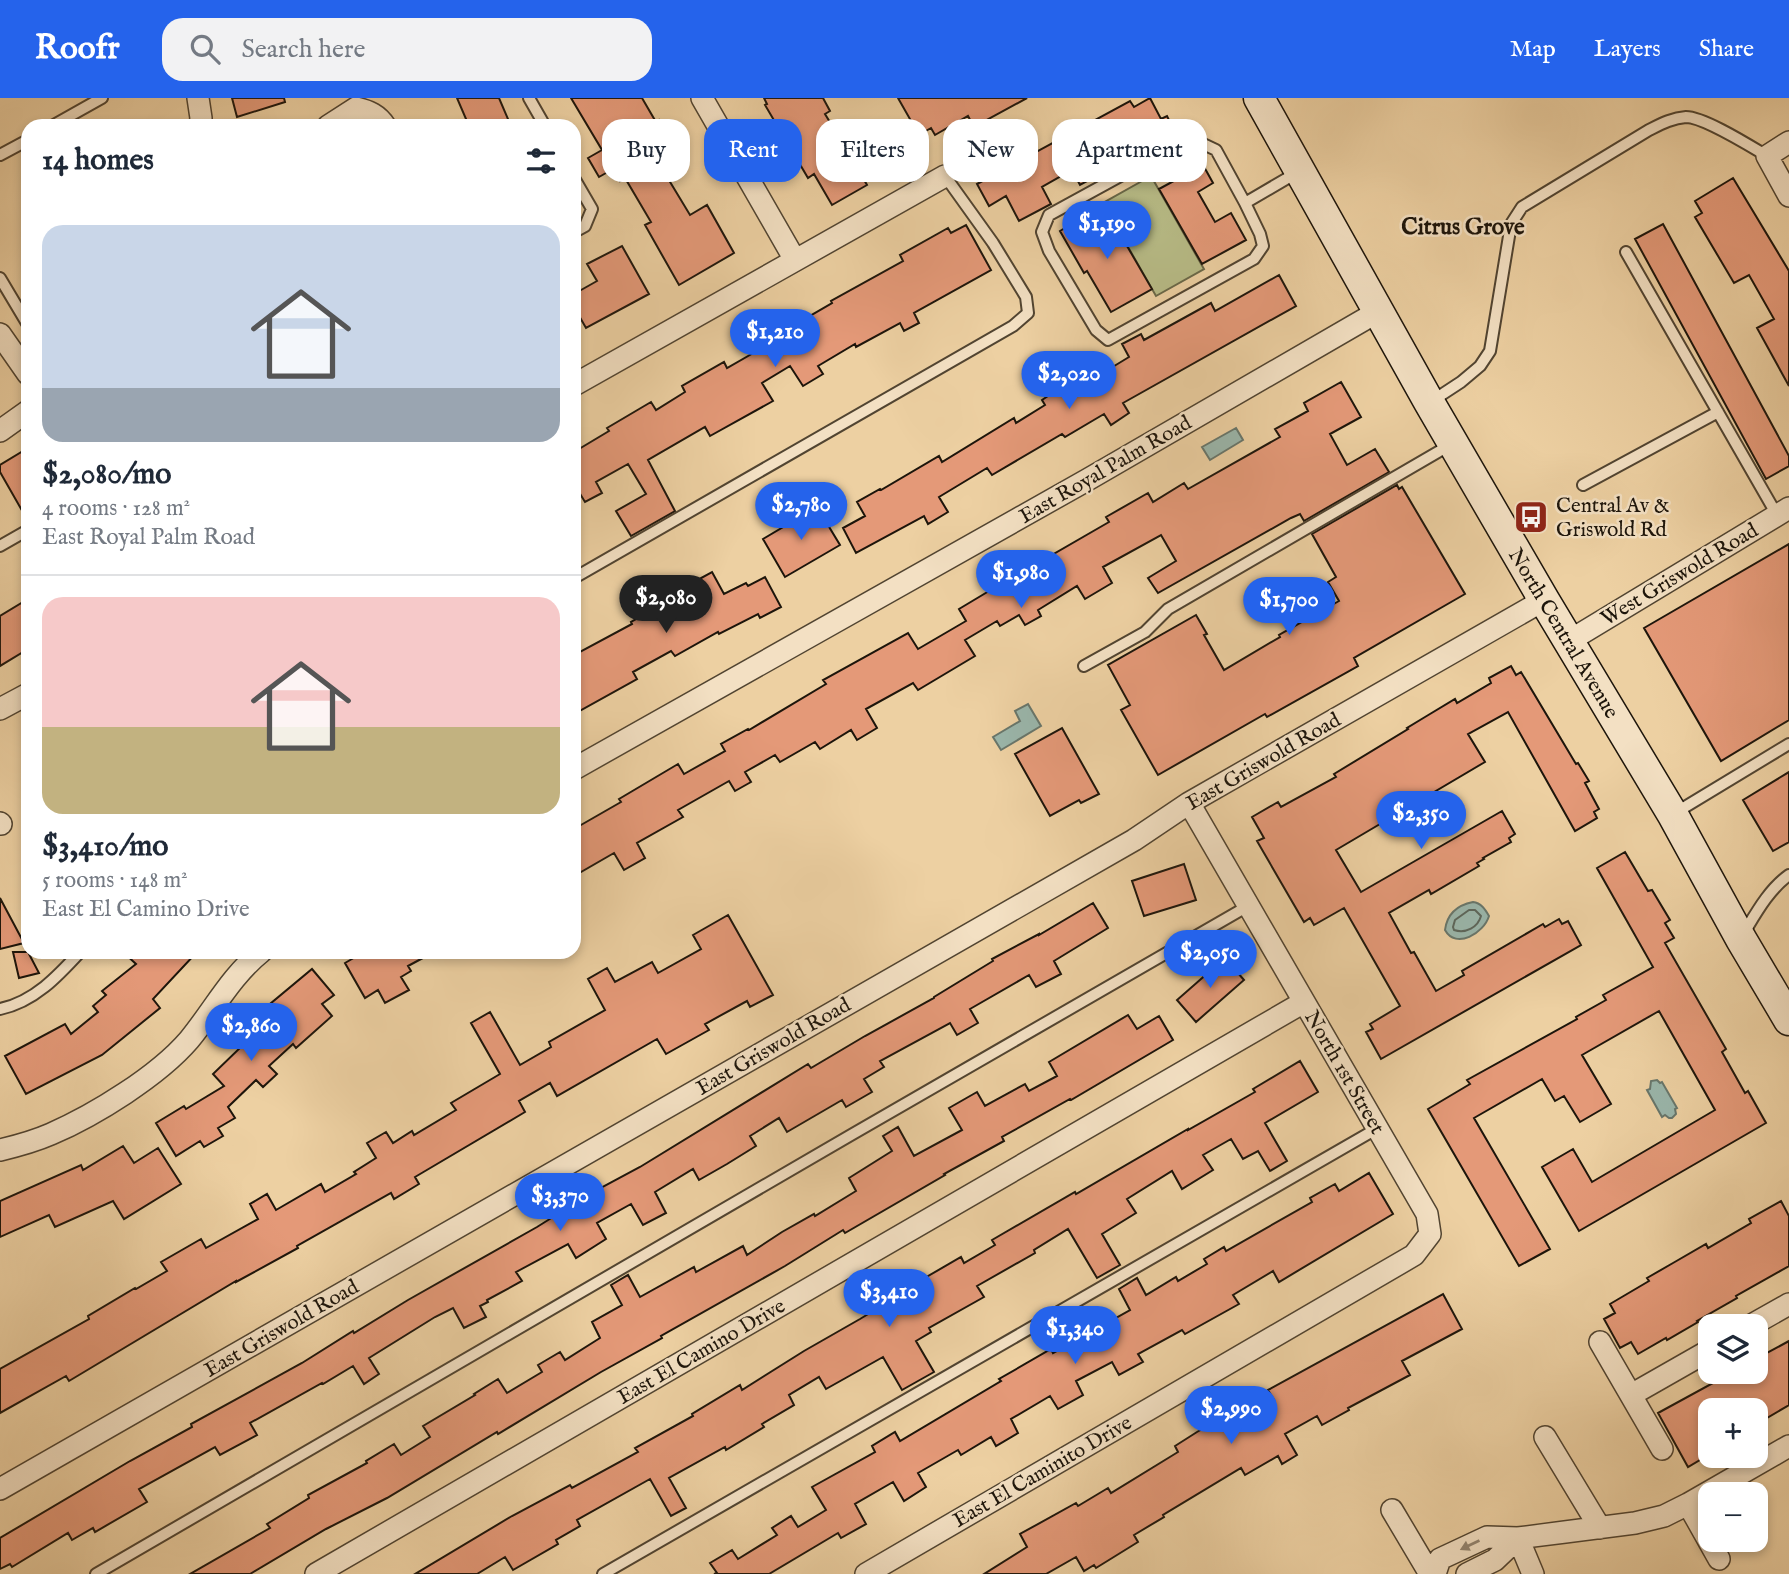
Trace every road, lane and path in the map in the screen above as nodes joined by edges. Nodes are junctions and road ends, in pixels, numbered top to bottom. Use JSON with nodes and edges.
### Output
{"nodes":[{"id":1,"x":102,"y":98,"type":"edge"},
{"id":2,"x":198,"y":98,"type":"edge"},
{"id":3,"x":529,"y":98,"type":"edge"},
{"id":4,"x":702,"y":98,"type":"edge"},
{"id":5,"x":1259,"y":98,"type":"edge"},
{"id":6,"x":64,"y":119,"type":"edge"},
{"id":7,"x":201,"y":119,"type":"edge"},
{"id":8,"x":339,"y":119,"type":"edge"},
{"id":9,"x":381,"y":119,"type":"edge"},
{"id":10,"x":541,"y":119,"type":"edge"},
{"id":11,"x":1789,"y":142,"type":"edge"},
{"id":12,"x":21,"y":143,"type":"edge"},
{"id":13,"x":0,"y":155,"type":"edge"},
{"id":14,"x":1767,"y":156,"type":"junction"},
{"id":15,"x":1300,"y":171,"type":"junction"},
{"id":16,"x":943,"y":177,"type":"edge"},
{"id":17,"x":949,"y":182,"type":"edge"},
{"id":18,"x":581,"y":190,"type":"edge"},
{"id":19,"x":1789,"y":196,"type":"edge"},
{"id":20,"x":1245,"y":203,"type":"junction"},
{"id":21,"x":581,"y":228,"type":"edge"},
{"id":22,"x":1626,"y":252,"type":"dead end"},
{"id":23,"x":795,"y":260,"type":"junction"},
{"id":24,"x":0,"y":278,"type":"edge"},
{"id":25,"x":1378,"y":312,"type":"junction"},
{"id":26,"x":21,"y":313,"type":"edge"},
{"id":27,"x":0,"y":334,"type":"edge"},
{"id":28,"x":21,"y":364,"type":"edge"},
{"id":29,"x":581,"y":381,"type":"edge"},
{"id":30,"x":1429,"y":402,"type":"junction"},
{"id":31,"x":1718,"y":412,"type":"junction"},
{"id":32,"x":21,"y":416,"type":"edge"},
{"id":33,"x":0,"y":431,"type":"edge"},
{"id":34,"x":1453,"y":444,"type":"junction"},
{"id":35,"x":1583,"y":485,"type":"dead end"},
{"id":36,"x":1783,"y":512,"type":"edge"},
{"id":37,"x":21,"y":534,"type":"edge"},
{"id":38,"x":0,"y":546,"type":"edge"},
{"id":39,"x":581,"y":574,"type":"edge"},
{"id":40,"x":1544,"y":600,"type":"junction"},
{"id":41,"x":1569,"y":641,"type":"junction"},
{"id":42,"x":1084,"y":666,"type":"dead end"},
{"id":43,"x":21,"y":698,"type":"edge"},
{"id":44,"x":0,"y":709,"type":"edge"},
{"id":45,"x":1789,"y":744,"type":"edge"},
{"id":46,"x":581,"y":765,"type":"edge"},
{"id":47,"x":1189,"y":803,"type":"junction"},
{"id":48,"x":1673,"y":815,"type":"junction"},
{"id":49,"x":1789,"y":875,"type":"edge"},
{"id":50,"x":1248,"y":906,"type":"junction"},
{"id":51,"x":1741,"y":939,"type":"junction"},
{"id":52,"x":73,"y":959,"type":"edge"},
{"id":53,"x":252,"y":959,"type":"edge"},
{"id":54,"x":1304,"y":1002,"type":"junction"},
{"id":55,"x":0,"y":1009,"type":"edge"},
{"id":56,"x":1789,"y":1020,"type":"edge"},
{"id":57,"x":1378,"y":1128,"type":"junction"},
{"id":58,"x":0,"y":1150,"type":"edge"},
{"id":59,"x":1430,"y":1234,"type":"joint"},
{"id":60,"x":1789,"y":1304,"type":"edge"},
{"id":61,"x":1768,"y":1316,"type":"edge"},
{"id":62,"x":1600,"y":1342,"type":"dead end"},
{"id":63,"x":1698,"y":1357,"type":"edge"},
{"id":64,"x":1630,"y":1395,"type":"junction"},
{"id":65,"x":1545,"y":1437,"type":"dead end"},
{"id":66,"x":1789,"y":1446,"type":"edge"},
{"id":67,"x":1662,"y":1449,"type":"dead end"},
{"id":68,"x":0,"y":1489,"type":"edge"},
{"id":69,"x":1688,"y":1504,"type":"junction"},
{"id":70,"x":1392,"y":1510,"type":"dead end"},
{"id":71,"x":1600,"y":1528,"type":"junction"},
{"id":72,"x":1518,"y":1538,"type":"junction"},
{"id":73,"x":1719,"y":1559,"type":"dead end"},
{"id":74,"x":96,"y":1574,"type":"edge"},
{"id":75,"x":316,"y":1574,"type":"edge"},
{"id":76,"x":603,"y":1574,"type":"edge"},
{"id":77,"x":866,"y":1574,"type":"edge"},
{"id":78,"x":1432,"y":1574,"type":"edge"},
{"id":79,"x":1467,"y":1574,"type":"edge"},
{"id":80,"x":1533,"y":1574,"type":"edge"}],
"edges":[{"from":1,"to":6,"type":"lane"},
{"from":2,"to":7,"type":"street"},
{"from":3,"to":10,"type":"lane"},
{"from":4,"to":23,"type":"street"},
{"from":5,"to":15,"type":"main road","name":"North Central Avenue"},
{"from":8,"to":9,"type":"street"},
{"from":11,"to":14,"type":"street"},
{"from":12,"to":13,"type":"lane"},
{"from":14,"to":19,"type":"street"},
{"from":14,"to":30,"type":"lane"},
{"from":15,"to":20,"type":"lane"},
{"from":15,"to":25,"type":"main road","name":"North Central Avenue"},
{"from":16,"to":23,"type":"street"},
{"from":17,"to":39,"type":"lane"},
{"from":18,"to":21,"type":"lane"},
{"from":20,"to":20,"type":"lane"},
{"from":22,"to":31,"type":"lane"},
{"from":23,"to":29,"type":"street"},
{"from":24,"to":26,"type":"lane"},
{"from":25,"to":30,"type":"main road","name":"North Central Avenue"},
{"from":25,"to":46,"type":"street","name":"East Royal Palm Road"},
{"from":27,"to":28,"type":"street"},
{"from":30,"to":34,"type":"main road","name":"North Central Avenue"},
{"from":31,"to":35,"type":"lane"},
{"from":31,"to":36,"type":"lane"},
{"from":32,"to":33,"type":"street"},
{"from":34,"to":40,"type":"main road","name":"North Central Avenue"},
{"from":34,"to":42,"type":"lane"},
{"from":36,"to":41,"type":"street","name":"West Griswold Road"},
{"from":37,"to":38,"type":"lane"},
{"from":40,"to":41,"type":"main road","name":"North Central Avenue"},
{"from":40,"to":47,"type":"street","name":"East Griswold Road"},
{"from":41,"to":48,"type":"main road","name":"North Central Avenue"},
{"from":43,"to":44,"type":"street"},
{"from":45,"to":48,"type":"lane"},
{"from":47,"to":50,"type":"street","name":"North 1st Street"},
{"from":47,"to":68,"type":"street","name":"East Griswold Road"},
{"from":48,"to":51,"type":"main road","name":"North Central Avenue"},
{"from":49,"to":51,"type":"lane"},
{"from":50,"to":54,"type":"street","name":"North 1st Street"},
{"from":50,"to":74,"type":"lane"},
{"from":51,"to":56,"type":"main road","name":"North Central Avenue"},
{"from":52,"to":55,"type":"lane"},
{"from":53,"to":58,"type":"street"},
{"from":54,"to":57,"type":"street","name":"North 1st Street"},
{"from":54,"to":75,"type":"street","name":"East El Camino Drive"},
{"from":57,"to":59,"type":"street","name":"North 1st Street"},
{"from":57,"to":76,"type":"lane"},
{"from":59,"to":77,"type":"street","name":"East El Caminito Drive"},
{"from":60,"to":61,"type":"street"},
{"from":62,"to":64,"type":"street"},
{"from":63,"to":64,"type":"street"},
{"from":64,"to":67,"type":"street"},
{"from":65,"to":71,"type":"street"},
{"from":66,"to":69,"type":"street"},
{"from":69,"to":71,"type":"street"},
{"from":69,"to":73,"type":"street"},
{"from":70,"to":78,"type":"street"},
{"from":71,"to":72,"type":"street"},
{"from":72,"to":78,"type":"street","one_way":true},
{"from":72,"to":79,"type":"street"},
{"from":72,"to":80,"type":"street"}]}
